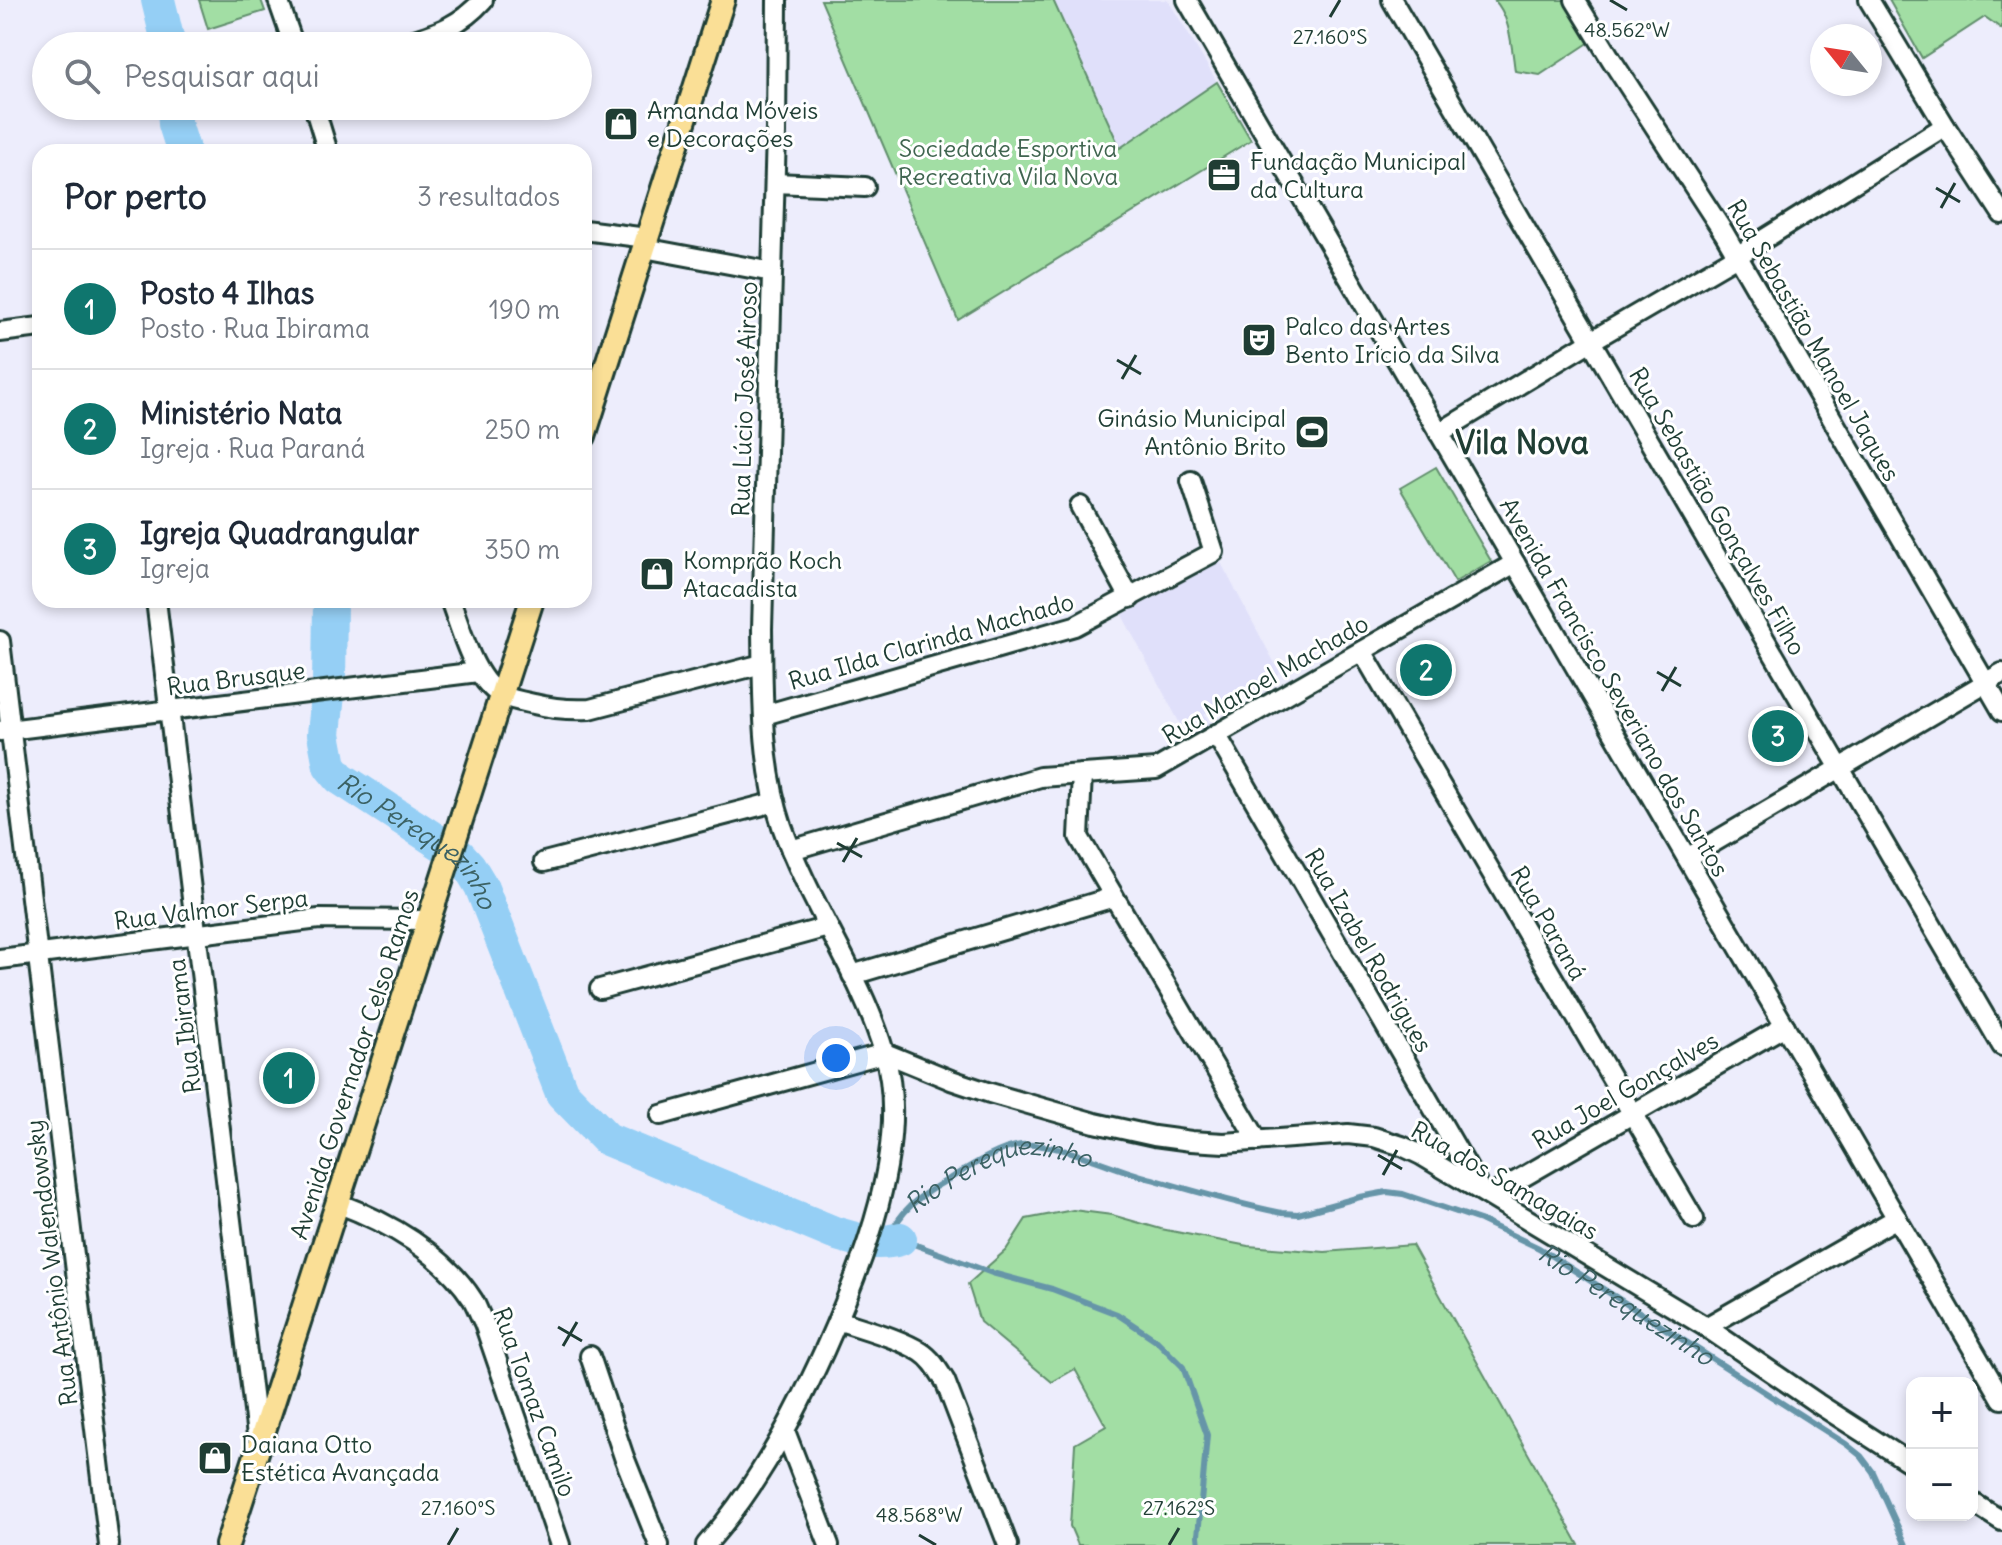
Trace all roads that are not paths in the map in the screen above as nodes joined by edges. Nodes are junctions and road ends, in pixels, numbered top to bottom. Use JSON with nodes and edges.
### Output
{"nodes":[{"id":1,"x":278,"y":0,"type":"edge"},
{"id":2,"x":483,"y":0,"type":"edge"},
{"id":3,"x":723,"y":0,"type":"edge"},
{"id":4,"x":777,"y":0,"type":"edge"},
{"id":5,"x":1187,"y":0,"type":"edge"},
{"id":6,"x":1392,"y":0,"type":"edge"},
{"id":7,"x":1575,"y":0,"type":"edge"},
{"id":8,"x":1869,"y":0,"type":"edge"},
{"id":9,"x":289,"y":32,"type":"edge"},
{"id":10,"x":437,"y":32,"type":"edge"},
{"id":11,"x":318,"y":120,"type":"edge"},
{"id":12,"x":1945,"y":126,"type":"junction"},
{"id":13,"x":326,"y":144,"type":"edge"},
{"id":14,"x":775,"y":183,"type":"junction"},
{"id":15,"x":865,"y":187,"type":"dead end"},
{"id":16,"x":2002,"y":214,"type":"edge"},
{"id":17,"x":592,"y":232,"type":"edge"},
{"id":18,"x":646,"y":243,"type":"junction"},
{"id":19,"x":1737,"y":256,"type":"junction"},
{"id":20,"x":772,"y":272,"type":"junction"},
{"id":21,"x":32,"y":328,"type":"edge"},
{"id":22,"x":0,"y":332,"type":"edge"},
{"id":23,"x":1591,"y":341,"type":"junction"},
{"id":24,"x":592,"y":411,"type":"edge"},
{"id":25,"x":1439,"y":433,"type":"junction"},
{"id":26,"x":1191,"y":481,"type":"dead end"},
{"id":27,"x":1080,"y":506,"type":"dead end"},
{"id":28,"x":1515,"y":563,"type":"junction"},
{"id":29,"x":1130,"y":598,"type":"junction"},
{"id":30,"x":157,"y":608,"type":"edge"},
{"id":31,"x":453,"y":608,"type":"edge"},
{"id":32,"x":529,"y":608,"type":"edge"},
{"id":33,"x":0,"y":641,"type":"edge"},
{"id":34,"x":1362,"y":651,"type":"junction"},
{"id":35,"x":762,"y":664,"type":"junction"},
{"id":36,"x":478,"y":672,"type":"junction"},
{"id":37,"x":1994,"y":678,"type":"edge"},
{"id":38,"x":501,"y":696,"type":"junction"},
{"id":39,"x":170,"y":710,"type":"junction"},
{"id":40,"x":2002,"y":711,"type":"edge"},
{"id":41,"x":764,"y":715,"type":"junction"},
{"id":42,"x":5,"y":730,"type":"edge"},
{"id":43,"x":1216,"y":734,"type":"junction"},
{"id":44,"x":1840,"y":768,"type":"junction"},
{"id":45,"x":1082,"y":774,"type":"junction"},
{"id":46,"x":775,"y":802,"type":"junction"},
{"id":47,"x":791,"y":850,"type":"junction"},
{"id":48,"x":1687,"y":858,"type":"junction"},
{"id":49,"x":544,"y":862,"type":"dead end"},
{"id":50,"x":1114,"y":897,"type":"junction"},
{"id":51,"x":428,"y":920,"type":"junction"},
{"id":52,"x":828,"y":927,"type":"junction"},
{"id":53,"x":197,"y":934,"type":"junction"},
{"id":54,"x":38,"y":955,"type":"junction"},
{"id":55,"x":0,"y":959,"type":"edge"},
{"id":56,"x":852,"y":975,"type":"junction"},
{"id":57,"x":600,"y":989,"type":"dead end"},
{"id":58,"x":1785,"y":1026,"type":"junction"},
{"id":59,"x":2002,"y":1046,"type":"edge"},
{"id":60,"x":885,"y":1053,"type":"junction"},
{"id":61,"x":1632,"y":1114,"type":"junction"},
{"id":62,"x":661,"y":1115,"type":"dead end"},
{"id":63,"x":1258,"y":1141,"type":"junction"},
{"id":64,"x":1485,"y":1193,"type":"junction"},
{"id":65,"x":337,"y":1203,"type":"junction"},
{"id":66,"x":1897,"y":1218,"type":"junction"},
{"id":67,"x":1694,"y":1219,"type":"dead end"},
{"id":68,"x":838,"y":1320,"type":"junction"},
{"id":69,"x":1706,"y":1327,"type":"junction"},
{"id":70,"x":590,"y":1356,"type":"dead end"},
{"id":71,"x":2002,"y":1399,"type":"edge"},
{"id":72,"x":785,"y":1431,"type":"junction"},
{"id":73,"x":258,"y":1447,"type":"junction"},
{"id":74,"x":1906,"y":1460,"type":"edge"},
{"id":75,"x":1978,"y":1506,"type":"edge"},
{"id":76,"x":2002,"y":1521,"type":"edge"},
{"id":77,"x":109,"y":1545,"type":"edge"},
{"id":78,"x":227,"y":1545,"type":"edge"},
{"id":79,"x":560,"y":1545,"type":"edge"},
{"id":80,"x":659,"y":1545,"type":"edge"},
{"id":81,"x":706,"y":1545,"type":"edge"},
{"id":82,"x":829,"y":1545,"type":"edge"},
{"id":83,"x":1008,"y":1545,"type":"edge"}],
"edges":[{"from":1,"to":9,"type":"street"},
{"from":2,"to":10,"type":"street"},
{"from":3,"to":18,"type":"main road"},
{"from":4,"to":14,"type":"street","name":"Rua Lúcio José Airoso"},
{"from":5,"to":25,"type":"street","name":"Avenida Francisco Severiano dos Santos"},
{"from":6,"to":23,"type":"street","name":"Rua Sebastião Gonçalves Filho"},
{"from":7,"to":19,"type":"street","name":"Rua Sebastião Manoel Jaques"},
{"from":8,"to":12,"type":"street"},
{"from":11,"to":13,"type":"street"},
{"from":12,"to":16,"type":"street"},
{"from":12,"to":19,"type":"street"},
{"from":14,"to":15,"type":"street"},
{"from":14,"to":20,"type":"street","name":"Rua Lúcio José Airoso"},
{"from":17,"to":18,"type":"street"},
{"from":18,"to":20,"type":"street"},
{"from":18,"to":24,"type":"main road"},
{"from":19,"to":23,"type":"street"},
{"from":19,"to":37,"type":"street","name":"Rua Sebastião Manoel Jaques"},
{"from":20,"to":35,"type":"street","name":"Rua Lúcio José Airoso"},
{"from":21,"to":22,"type":"street"},
{"from":23,"to":25,"type":"street"},
{"from":23,"to":44,"type":"street","name":"Rua Sebastião Gonçalves Filho"},
{"from":25,"to":28,"type":"street","name":"Avenida Francisco Severiano dos Santos"},
{"from":26,"to":29,"type":"street","name":"Rua Ilda Clarinda Machado"},
{"from":27,"to":29,"type":"street"},
{"from":28,"to":34,"type":"street","name":"Rua Manoel Machado"},
{"from":28,"to":48,"type":"street","name":"Avenida Francisco Severiano dos Santos"},
{"from":29,"to":41,"type":"street","name":"Rua Ilda Clarinda Machado"},
{"from":30,"to":39,"type":"street","name":"Rua Ibirama"},
{"from":31,"to":36,"type":"street"},
{"from":32,"to":38,"type":"main road","name":"Avenida Governador Celso Ramos"},
{"from":33,"to":42,"type":"street","name":"Rua Antônio Walendowsky"},
{"from":34,"to":43,"type":"street","name":"Rua Manoel Machado"},
{"from":34,"to":61,"type":"street","name":"Rua Paraná"},
{"from":35,"to":38,"type":"street"},
{"from":35,"to":41,"type":"street","name":"Rua Lúcio José Airoso"},
{"from":36,"to":38,"type":"street"},
{"from":36,"to":39,"type":"street","name":"Rua Brusque"},
{"from":37,"to":40,"type":"street","name":"Rua Sebastião Manoel Jaques"},
{"from":37,"to":44,"type":"street"},
{"from":38,"to":51,"type":"main road","name":"Avenida Governador Celso Ramos"},
{"from":39,"to":42,"type":"street","name":"Rua Brusque"},
{"from":39,"to":53,"type":"street","name":"Rua Ibirama"},
{"from":41,"to":46,"type":"street","name":"Rua Lúcio José Airoso"},
{"from":42,"to":54,"type":"street","name":"Rua Antônio Walendowsky"},
{"from":43,"to":45,"type":"street","name":"Rua Manoel Machado"},
{"from":43,"to":64,"type":"street","name":"Rua Izabel Rodrigues"},
{"from":44,"to":48,"type":"street"},
{"from":44,"to":59,"type":"street","name":"Rua Sebastião Gonçalves Filho"},
{"from":45,"to":47,"type":"street","name":"Rua Manoel Machado"},
{"from":45,"to":50,"type":"street"},
{"from":46,"to":47,"type":"street","name":"Rua Lúcio José Airoso"},
{"from":46,"to":49,"type":"street"},
{"from":47,"to":52,"type":"street","name":"Rua Lúcio José Airoso"},
{"from":48,"to":58,"type":"street","name":"Avenida Francisco Severiano dos Santos"},
{"from":50,"to":56,"type":"street"},
{"from":50,"to":63,"type":"street"},
{"from":51,"to":53,"type":"street","name":"Rua Valmor Serpa"},
{"from":51,"to":65,"type":"main road","name":"Avenida Governador Celso Ramos"},
{"from":52,"to":56,"type":"street","name":"Rua Lúcio José Airoso"},
{"from":52,"to":57,"type":"street"},
{"from":53,"to":54,"type":"street","name":"Rua Valmor Serpa"},
{"from":53,"to":73,"type":"street","name":"Rua Ibirama"},
{"from":54,"to":55,"type":"street","name":"Rua Valmor Serpa"},
{"from":54,"to":77,"type":"street","name":"Rua Antônio Walendowsky"},
{"from":56,"to":60,"type":"street","name":"Rua Lúcio José Airoso"},
{"from":58,"to":61,"type":"street","name":"Rua Joel Gonçalves"},
{"from":58,"to":66,"type":"street","name":"Avenida Francisco Severiano dos Santos"},
{"from":60,"to":62,"type":"street"},
{"from":60,"to":63,"type":"street","name":"Rua dos Samagaias"},
{"from":60,"to":68,"type":"street","name":"Rua Lúcio José Airoso"},
{"from":61,"to":64,"type":"street","name":"Rua Joel Gonçalves"},
{"from":61,"to":67,"type":"street","name":"Rua Paraná"},
{"from":63,"to":64,"type":"street","name":"Rua dos Samagaias"},
{"from":64,"to":69,"type":"street","name":"Rua dos Samagaias"},
{"from":65,"to":73,"type":"main road","name":"Avenida Governador Celso Ramos"},
{"from":65,"to":79,"type":"street","name":"Rua Tomaz Camilo"},
{"from":66,"to":69,"type":"street"},
{"from":66,"to":71,"type":"street","name":"Avenida Francisco Severiano dos Santos"},
{"from":68,"to":72,"type":"street","name":"Rua Lúcio José Airoso"},
{"from":68,"to":83,"type":"street"},
{"from":69,"to":74,"type":"street","name":"Rua dos Samagaias"},
{"from":70,"to":80,"type":"street"},
{"from":72,"to":81,"type":"street","name":"Rua Lúcio José Airoso"},
{"from":72,"to":82,"type":"street"},
{"from":73,"to":78,"type":"main road","name":"Avenida Governador Celso Ramos"},
{"from":75,"to":76,"type":"street"}]}
